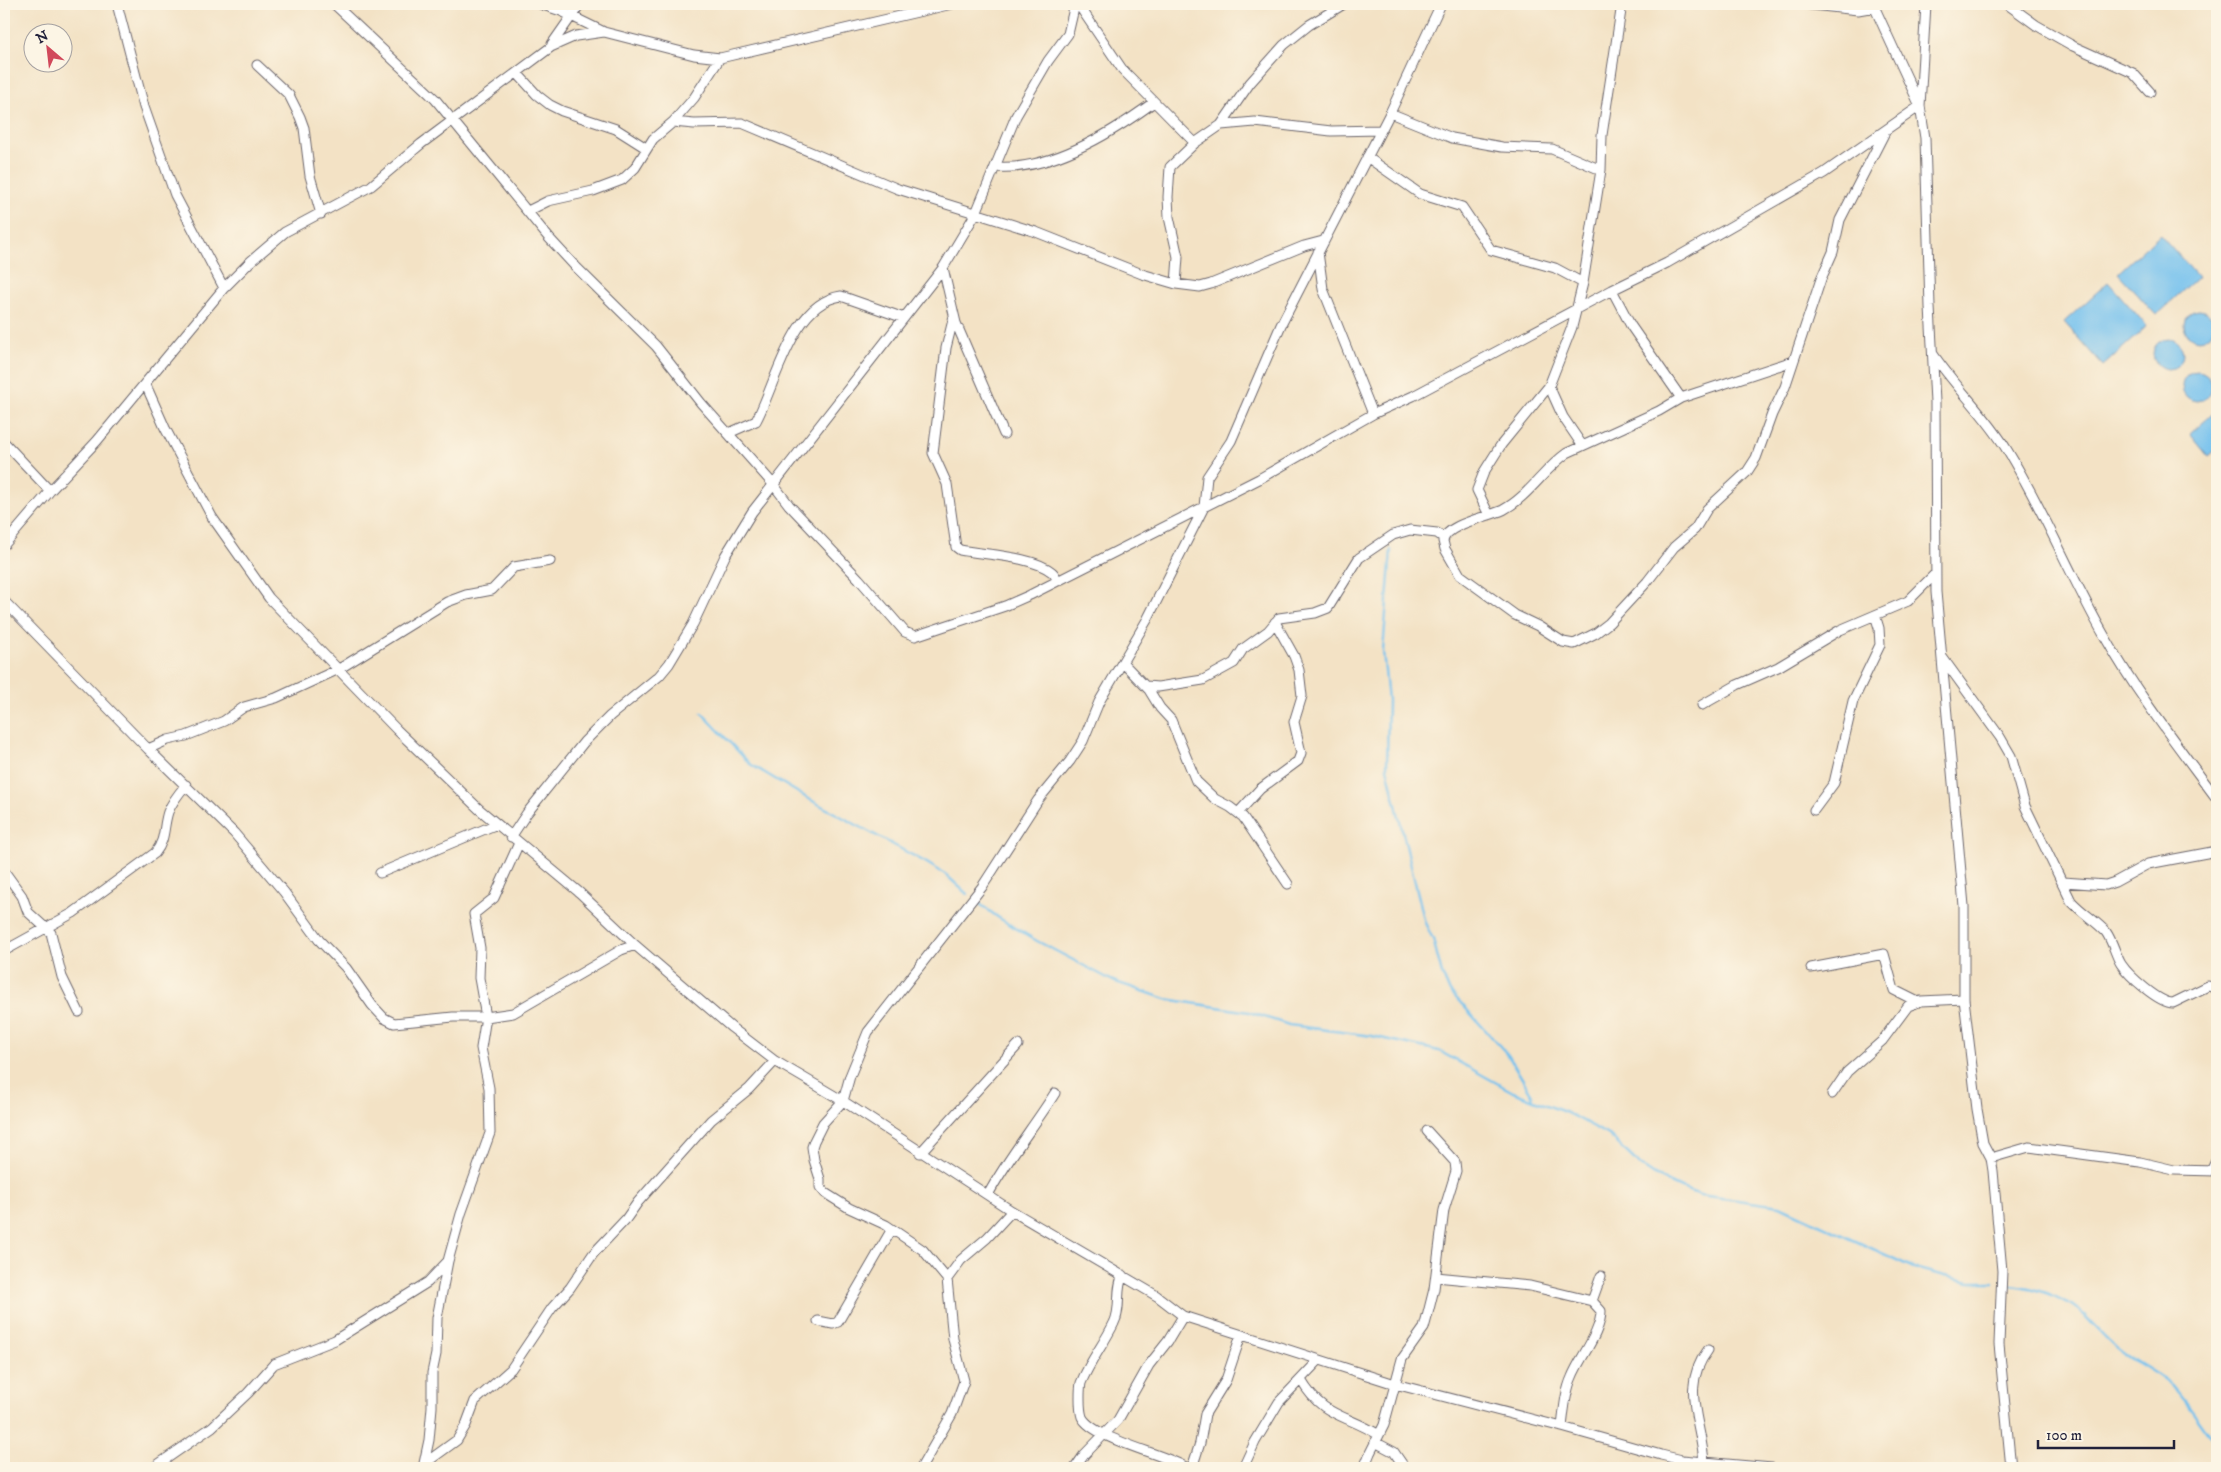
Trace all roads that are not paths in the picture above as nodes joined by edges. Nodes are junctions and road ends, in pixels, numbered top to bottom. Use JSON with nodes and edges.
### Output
{"nodes":[{"id":1,"x":117,"y":4,"type":"edge"},
{"id":2,"x":334,"y":4,"type":"edge"},
{"id":3,"x":540,"y":4,"type":"edge"},
{"id":4,"x":580,"y":4,"type":"edge"},
{"id":5,"x":952,"y":4,"type":"edge"},
{"id":6,"x":1076,"y":4,"type":"edge"},
{"id":7,"x":1344,"y":4,"type":"edge"},
{"id":8,"x":1441,"y":4,"type":"edge"},
{"id":9,"x":1622,"y":4,"type":"edge"},
{"id":10,"x":1803,"y":4,"type":"edge"},
{"id":11,"x":1926,"y":4,"type":"edge"},
{"id":12,"x":2007,"y":4,"type":"edge"},
{"id":13,"x":1874,"y":6,"type":"edge"},
{"id":14,"x":570,"y":16,"type":"junction"},
{"id":15,"x":604,"y":32,"type":"junction"},
{"id":16,"x":551,"y":47,"type":"junction"},
{"id":17,"x":720,"y":58,"type":"junction"},
{"id":18,"x":257,"y":65,"type":"dead end"},
{"id":19,"x":517,"y":73,"type":"junction"},
{"id":20,"x":2150,"y":92,"type":"dead end"},
{"id":21,"x":1154,"y":102,"type":"junction"},
{"id":22,"x":1920,"y":106,"type":"junction"},
{"id":23,"x":1390,"y":112,"type":"junction"},
{"id":24,"x":453,"y":119,"type":"junction"},
{"id":25,"x":673,"y":122,"type":"junction"},
{"id":26,"x":1221,"y":125,"type":"junction"},
{"id":27,"x":1381,"y":130,"type":"junction"},
{"id":28,"x":1885,"y":130,"type":"junction"},
{"id":29,"x":1195,"y":143,"type":"junction"},
{"id":30,"x":646,"y":148,"type":"junction"},
{"id":31,"x":1367,"y":157,"type":"junction"},
{"id":32,"x":996,"y":167,"type":"junction"},
{"id":33,"x":1602,"y":170,"type":"junction"},
{"id":34,"x":528,"y":211,"type":"junction"},
{"id":35,"x":976,"y":212,"type":"junction"},
{"id":36,"x":321,"y":214,"type":"junction"},
{"id":37,"x":1323,"y":241,"type":"junction"},
{"id":38,"x":1318,"y":251,"type":"junction"},
{"id":39,"x":943,"y":268,"type":"junction"},
{"id":40,"x":1583,"y":283,"type":"junction"},
{"id":41,"x":1176,"y":284,"type":"junction"},
{"id":42,"x":224,"y":288,"type":"junction"},
{"id":43,"x":1612,"y":290,"type":"junction"},
{"id":44,"x":1576,"y":308,"type":"junction"},
{"id":45,"x":954,"y":316,"type":"junction"},
{"id":46,"x":904,"y":318,"type":"junction"},
{"id":47,"x":1933,"y":354,"type":"junction"},
{"id":48,"x":1793,"y":361,"type":"junction"},
{"id":49,"x":145,"y":383,"type":"junction"},
{"id":50,"x":1549,"y":386,"type":"junction"},
{"id":51,"x":1681,"y":398,"type":"junction"},
{"id":52,"x":1373,"y":414,"type":"junction"},
{"id":53,"x":728,"y":433,"type":"junction"},
{"id":54,"x":1004,"y":434,"type":"dead end"},
{"id":55,"x":4,"y":442,"type":"edge"},
{"id":56,"x":1582,"y":446,"type":"junction"},
{"id":57,"x":773,"y":484,"type":"junction"},
{"id":58,"x":50,"y":491,"type":"junction"},
{"id":59,"x":1204,"y":507,"type":"junction"},
{"id":60,"x":1489,"y":515,"type":"junction"},
{"id":61,"x":1444,"y":538,"type":"junction"},
{"id":62,"x":4,"y":546,"type":"edge"},
{"id":63,"x":550,"y":561,"type":"dead end"},
{"id":64,"x":1936,"y":574,"type":"junction"},
{"id":65,"x":1058,"y":582,"type":"junction"},
{"id":66,"x":4,"y":601,"type":"edge"},
{"id":67,"x":1875,"y":615,"type":"junction"},
{"id":68,"x":1275,"y":622,"type":"junction"},
{"id":69,"x":1942,"y":656,"type":"junction"},
{"id":70,"x":1123,"y":663,"type":"junction"},
{"id":71,"x":339,"y":669,"type":"junction"},
{"id":72,"x":1146,"y":686,"type":"junction"},
{"id":73,"x":1702,"y":706,"type":"dead end"},
{"id":74,"x":148,"y":749,"type":"junction"},
{"id":75,"x":186,"y":785,"type":"junction"},
{"id":76,"x":2217,"y":798,"type":"edge"},
{"id":77,"x":1814,"y":810,"type":"dead end"},
{"id":78,"x":1238,"y":813,"type":"junction"},
{"id":79,"x":497,"y":824,"type":"junction"},
{"id":80,"x":511,"y":837,"type":"junction"},
{"id":81,"x":519,"y":843,"type":"junction"},
{"id":82,"x":2217,"y":851,"type":"edge"},
{"id":83,"x":4,"y":871,"type":"edge"},
{"id":84,"x":380,"y":873,"type":"dead end"},
{"id":85,"x":2063,"y":882,"type":"junction"},
{"id":86,"x":1288,"y":884,"type":"dead end"},
{"id":87,"x":46,"y":930,"type":"junction"},
{"id":88,"x":635,"y":945,"type":"junction"},
{"id":89,"x":4,"y":951,"type":"edge"},
{"id":90,"x":1811,"y":968,"type":"dead end"},
{"id":91,"x":2217,"y":991,"type":"edge"},
{"id":92,"x":1964,"y":999,"type":"junction"},
{"id":93,"x":1916,"y":1002,"type":"junction"},
{"id":94,"x":79,"y":1012,"type":"dead end"},
{"id":95,"x":486,"y":1017,"type":"junction"},
{"id":96,"x":1018,"y":1045,"type":"dead end"},
{"id":97,"x":775,"y":1061,"type":"junction"},
{"id":98,"x":1055,"y":1093,"type":"dead end"},
{"id":99,"x":1832,"y":1094,"type":"dead end"},
{"id":100,"x":843,"y":1101,"type":"junction"},
{"id":101,"x":1427,"y":1131,"type":"dead end"},
{"id":102,"x":920,"y":1153,"type":"junction"},
{"id":103,"x":1990,"y":1158,"type":"junction"},
{"id":104,"x":2217,"y":1159,"type":"edge"},
{"id":105,"x":2214,"y":1171,"type":"edge"},
{"id":106,"x":988,"y":1195,"type":"junction"},
{"id":107,"x":1012,"y":1211,"type":"junction"},
{"id":108,"x":892,"y":1228,"type":"junction"},
{"id":109,"x":448,"y":1261,"type":"junction"},
{"id":110,"x":1123,"y":1276,"type":"junction"},
{"id":111,"x":1601,"y":1276,"type":"dead end"},
{"id":112,"x":1436,"y":1277,"type":"junction"},
{"id":113,"x":947,"y":1279,"type":"junction"},
{"id":114,"x":1592,"y":1300,"type":"junction"},
{"id":115,"x":1183,"y":1316,"type":"junction"},
{"id":116,"x":818,"y":1321,"type":"dead end"},
{"id":117,"x":1241,"y":1335,"type":"junction"},
{"id":118,"x":1708,"y":1350,"type":"dead end"},
{"id":119,"x":1319,"y":1360,"type":"junction"},
{"id":120,"x":1301,"y":1380,"type":"junction"},
{"id":121,"x":1395,"y":1384,"type":"junction"},
{"id":122,"x":1562,"y":1427,"type":"junction"},
{"id":123,"x":1105,"y":1434,"type":"junction"},
{"id":124,"x":1377,"y":1439,"type":"junction"},
{"id":125,"x":1682,"y":1460,"type":"junction"},
{"id":126,"x":1704,"y":1462,"type":"junction"},
{"id":127,"x":424,"y":1466,"type":"edge"},
{"id":128,"x":153,"y":1468,"type":"edge"},
{"id":129,"x":922,"y":1468,"type":"edge"},
{"id":130,"x":1075,"y":1468,"type":"edge"},
{"id":131,"x":1187,"y":1468,"type":"edge"},
{"id":132,"x":1192,"y":1468,"type":"edge"},
{"id":133,"x":1243,"y":1468,"type":"edge"},
{"id":134,"x":1364,"y":1468,"type":"edge"},
{"id":135,"x":1405,"y":1468,"type":"edge"},
{"id":136,"x":1674,"y":1468,"type":"edge"},
{"id":137,"x":1772,"y":1468,"type":"edge"},
{"id":138,"x":2011,"y":1468,"type":"edge"}],
"edges":[{"from":1,"to":42,"type":"street"},
{"from":2,"to":24,"type":"street"},
{"from":3,"to":14,"type":"street"},
{"from":4,"to":14,"type":"street"},
{"from":5,"to":17,"type":"street"},
{"from":6,"to":21,"type":"street"},
{"from":6,"to":32,"type":"street"},
{"from":7,"to":26,"type":"street"},
{"from":8,"to":23,"type":"street"},
{"from":9,"to":33,"type":"street"},
{"from":10,"to":13,"type":"street"},
{"from":11,"to":22,"type":"street"},
{"from":12,"to":20,"type":"street"},
{"from":13,"to":22,"type":"street"},
{"from":14,"to":15,"type":"street"},
{"from":14,"to":16,"type":"street"},
{"from":15,"to":16,"type":"street"},
{"from":15,"to":17,"type":"street"},
{"from":16,"to":19,"type":"street"},
{"from":17,"to":25,"type":"street"},
{"from":18,"to":36,"type":"street"},
{"from":19,"to":24,"type":"street"},
{"from":19,"to":30,"type":"street"},
{"from":21,"to":29,"type":"street"},
{"from":21,"to":32,"type":"street"},
{"from":22,"to":28,"type":"street"},
{"from":22,"to":47,"type":"street"},
{"from":23,"to":27,"type":"street"},
{"from":23,"to":33,"type":"street"},
{"from":24,"to":34,"type":"street"},
{"from":24,"to":36,"type":"street"},
{"from":25,"to":30,"type":"street"},
{"from":25,"to":35,"type":"street"},
{"from":26,"to":27,"type":"street"},
{"from":26,"to":29,"type":"street"},
{"from":27,"to":31,"type":"street"},
{"from":28,"to":43,"type":"street"},
{"from":28,"to":48,"type":"street"},
{"from":29,"to":41,"type":"street"},
{"from":30,"to":34,"type":"street"},
{"from":31,"to":37,"type":"street"},
{"from":31,"to":40,"type":"street"},
{"from":32,"to":35,"type":"street"},
{"from":33,"to":40,"type":"street"},
{"from":34,"to":53,"type":"street"},
{"from":35,"to":39,"type":"street"},
{"from":35,"to":41,"type":"street"},
{"from":36,"to":42,"type":"street"},
{"from":37,"to":38,"type":"street"},
{"from":37,"to":41,"type":"street"},
{"from":38,"to":52,"type":"street"},
{"from":38,"to":59,"type":"street"},
{"from":39,"to":45,"type":"street"},
{"from":39,"to":46,"type":"street"},
{"from":40,"to":44,"type":"street"},
{"from":42,"to":49,"type":"street"},
{"from":43,"to":44,"type":"street"},
{"from":43,"to":51,"type":"street"},
{"from":44,"to":50,"type":"street"},
{"from":44,"to":52,"type":"street"},
{"from":45,"to":54,"type":"street"},
{"from":45,"to":65,"type":"street"},
{"from":46,"to":53,"type":"street"},
{"from":46,"to":57,"type":"street"},
{"from":47,"to":64,"type":"street"},
{"from":47,"to":76,"type":"street"},
{"from":48,"to":51,"type":"street"},
{"from":48,"to":61,"type":"street"},
{"from":49,"to":58,"type":"street"},
{"from":49,"to":71,"type":"street"},
{"from":50,"to":56,"type":"street"},
{"from":50,"to":60,"type":"street"},
{"from":51,"to":56,"type":"street"},
{"from":52,"to":59,"type":"street"},
{"from":53,"to":57,"type":"street"},
{"from":55,"to":58,"type":"street"},
{"from":56,"to":60,"type":"street"},
{"from":57,"to":65,"type":"street"},
{"from":57,"to":80,"type":"street"},
{"from":58,"to":62,"type":"street"},
{"from":59,"to":65,"type":"street"},
{"from":59,"to":70,"type":"street"},
{"from":60,"to":61,"type":"street"},
{"from":61,"to":68,"type":"street"},
{"from":63,"to":71,"type":"street"},
{"from":64,"to":67,"type":"street"},
{"from":64,"to":69,"type":"street"},
{"from":66,"to":74,"type":"street"},
{"from":67,"to":73,"type":"street"},
{"from":67,"to":77,"type":"street"},
{"from":68,"to":72,"type":"street"},
{"from":68,"to":78,"type":"street"},
{"from":69,"to":85,"type":"street"},
{"from":69,"to":92,"type":"street"},
{"from":70,"to":72,"type":"street"},
{"from":70,"to":100,"type":"street"},
{"from":71,"to":74,"type":"street"},
{"from":71,"to":79,"type":"street"},
{"from":72,"to":78,"type":"street"},
{"from":74,"to":75,"type":"street"},
{"from":75,"to":87,"type":"street"},
{"from":75,"to":95,"type":"street"},
{"from":78,"to":86,"type":"street"},
{"from":79,"to":80,"type":"street"},
{"from":79,"to":84,"type":"street"},
{"from":80,"to":81,"type":"street"},
{"from":81,"to":88,"type":"street"},
{"from":81,"to":95,"type":"street"},
{"from":82,"to":85,"type":"street"},
{"from":83,"to":87,"type":"street"},
{"from":85,"to":91,"type":"street"},
{"from":87,"to":89,"type":"street"},
{"from":87,"to":94,"type":"street"},
{"from":88,"to":95,"type":"street"},
{"from":88,"to":97,"type":"street"},
{"from":90,"to":93,"type":"street"},
{"from":92,"to":93,"type":"street"},
{"from":92,"to":103,"type":"street"},
{"from":93,"to":99,"type":"street"},
{"from":95,"to":109,"type":"street"},
{"from":96,"to":102,"type":"street"},
{"from":97,"to":100,"type":"street"},
{"from":97,"to":127,"type":"street"},
{"from":98,"to":106,"type":"street"},
{"from":100,"to":102,"type":"street"},
{"from":100,"to":108,"type":"street"},
{"from":101,"to":112,"type":"street"},
{"from":102,"to":106,"type":"street"},
{"from":103,"to":105,"type":"street"},
{"from":103,"to":138,"type":"street"},
{"from":104,"to":105,"type":"street"},
{"from":106,"to":107,"type":"street"},
{"from":107,"to":110,"type":"street"},
{"from":107,"to":113,"type":"street"},
{"from":108,"to":113,"type":"street"},
{"from":108,"to":116,"type":"street"},
{"from":109,"to":127,"type":"street"},
{"from":109,"to":128,"type":"street"},
{"from":110,"to":115,"type":"street"},
{"from":110,"to":123,"type":"street"},
{"from":111,"to":114,"type":"street"},
{"from":112,"to":114,"type":"street"},
{"from":112,"to":121,"type":"street"},
{"from":113,"to":129,"type":"street"},
{"from":114,"to":122,"type":"street"},
{"from":115,"to":117,"type":"street"},
{"from":115,"to":123,"type":"street"},
{"from":117,"to":119,"type":"street"},
{"from":117,"to":132,"type":"street"},
{"from":118,"to":126,"type":"street"},
{"from":119,"to":120,"type":"street"},
{"from":119,"to":121,"type":"street"},
{"from":120,"to":124,"type":"street"},
{"from":120,"to":133,"type":"street"},
{"from":121,"to":122,"type":"street"},
{"from":121,"to":124,"type":"street"},
{"from":122,"to":125,"type":"street"},
{"from":123,"to":130,"type":"street"},
{"from":123,"to":131,"type":"street"},
{"from":124,"to":134,"type":"street"},
{"from":124,"to":135,"type":"street"},
{"from":125,"to":126,"type":"street"},
{"from":125,"to":136,"type":"street"},
{"from":126,"to":137,"type":"street"}]}
